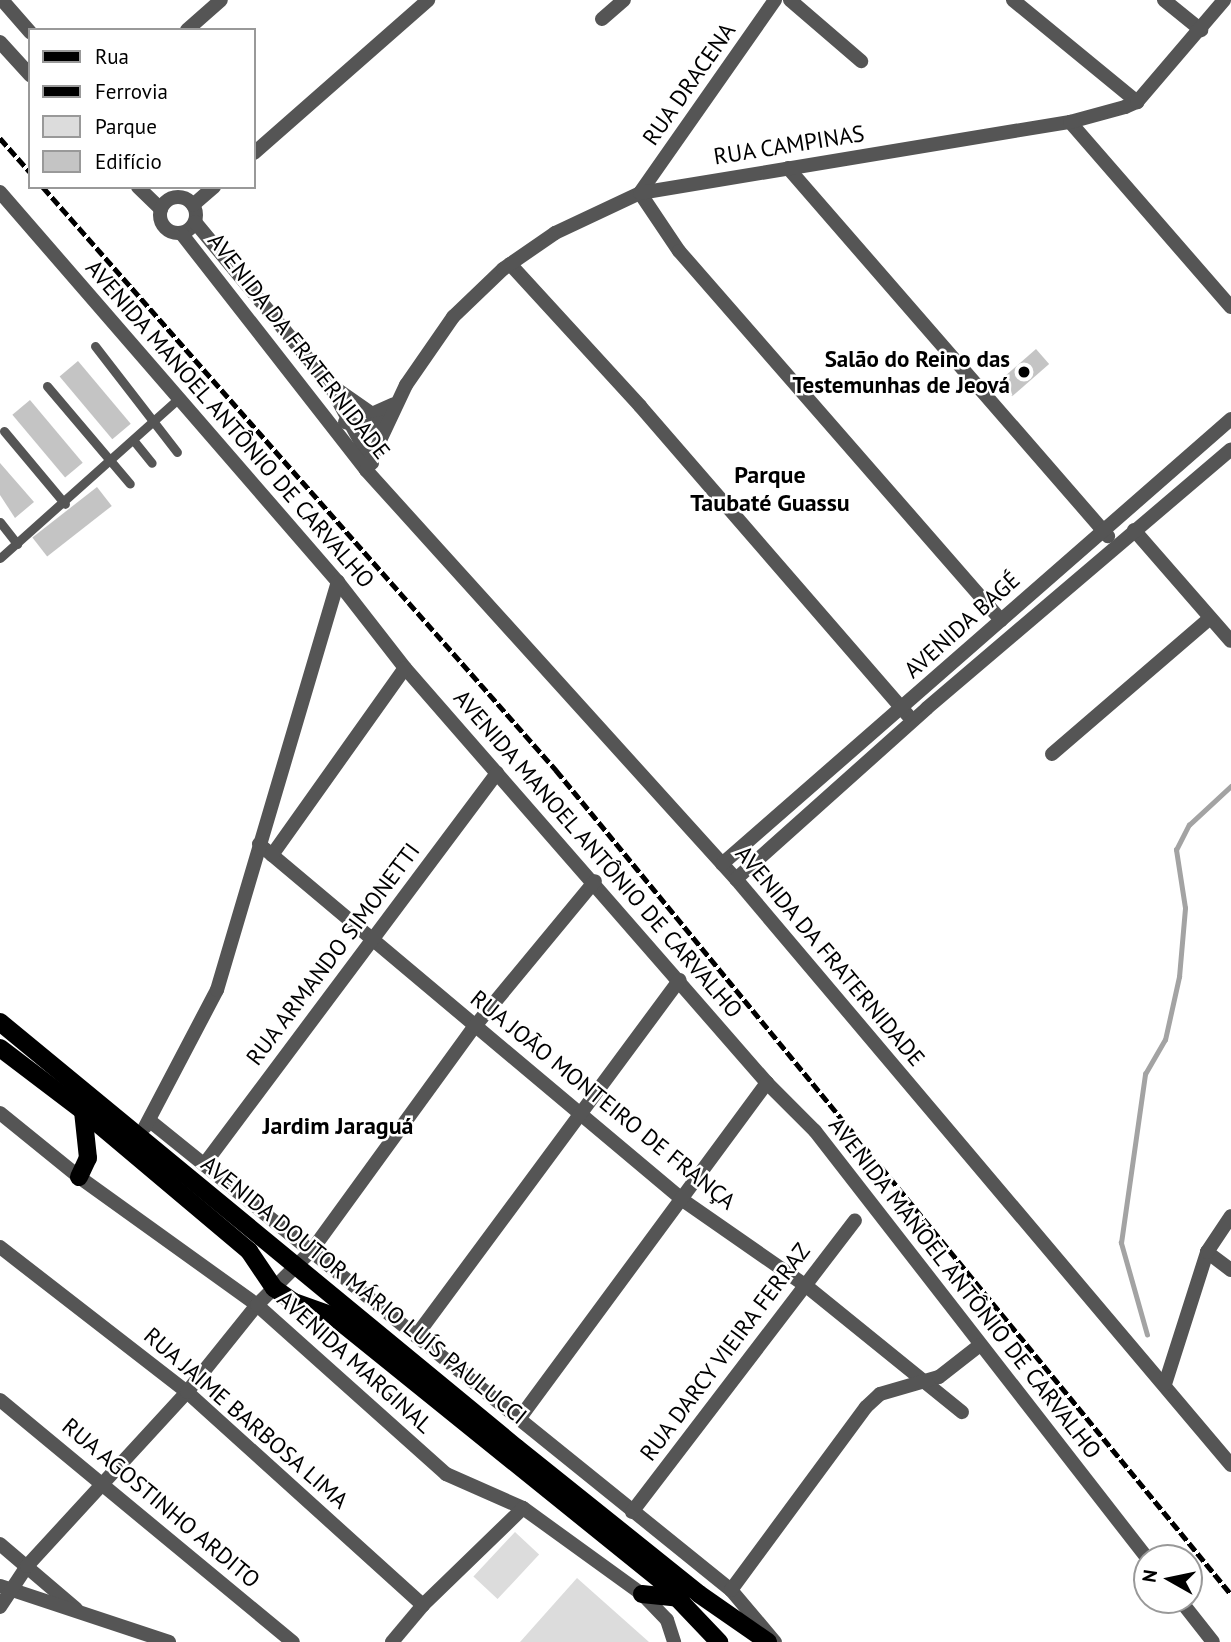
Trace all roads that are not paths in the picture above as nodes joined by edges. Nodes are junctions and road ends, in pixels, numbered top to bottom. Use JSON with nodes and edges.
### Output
{"nodes":[{"id":1,"x":221,"y":0,"type":"edge"},
{"id":2,"x":428,"y":0,"type":"edge"},
{"id":3,"x":624,"y":0,"type":"edge"},
{"id":4,"x":775,"y":0,"type":"edge"},
{"id":5,"x":790,"y":0,"type":"edge"},
{"id":6,"x":1013,"y":0,"type":"edge"},
{"id":7,"x":1164,"y":0,"type":"edge"},
{"id":8,"x":1224,"y":0,"type":"edge"},
{"id":9,"x":8,"y":2,"type":"edge"},
{"id":10,"x":601,"y":19,"type":"dead end"},
{"id":11,"x":189,"y":28,"type":"edge"},
{"id":12,"x":28,"y":29,"type":"edge"},
{"id":13,"x":1200,"y":30,"type":"junction"},
{"id":14,"x":0,"y":42,"type":"edge"},
{"id":15,"x":861,"y":61,"type":"dead end"},
{"id":16,"x":28,"y":73,"type":"edge"},
{"id":17,"x":1137,"y":102,"type":"junction"},
{"id":18,"x":1070,"y":122,"type":"junction"},
{"id":19,"x":256,"y":151,"type":"edge"},
{"id":20,"x":788,"y":169,"type":"junction"},
{"id":21,"x":140,"y":189,"type":"edge"},
{"id":22,"x":212,"y":189,"type":"edge"},
{"id":23,"x":0,"y":192,"type":"edge"},
{"id":24,"x":174,"y":192,"type":"edge"},
{"id":25,"x":640,"y":193,"type":"junction"},
{"id":26,"x":194,"y":205,"type":"junction"},
{"id":27,"x":161,"y":209,"type":"junction"},
{"id":28,"x":195,"y":222,"type":"junction"},
{"id":29,"x":181,"y":233,"type":"junction"},
{"id":30,"x":510,"y":264,"type":"junction"},
{"id":31,"x":1231,"y":307,"type":"edge"},
{"id":32,"x":95,"y":346,"type":"dead end"},
{"id":33,"x":289,"y":368,"type":"junction"},
{"id":34,"x":329,"y":384,"type":"junction"},
{"id":35,"x":47,"y":386,"type":"dead end"},
{"id":36,"x":179,"y":398,"type":"junction"},
{"id":37,"x":396,"y":403,"type":"junction"},
{"id":38,"x":1231,"y":419,"type":"edge"},
{"id":39,"x":156,"y":420,"type":"junction"},
{"id":40,"x":386,"y":422,"type":"junction"},
{"id":41,"x":351,"y":426,"type":"junction"},
{"id":42,"x":4,"y":431,"type":"dead end"},
{"id":43,"x":134,"y":441,"type":"junction"},
{"id":44,"x":1231,"y":449,"type":"edge"},
{"id":45,"x":177,"y":452,"type":"dead end"},
{"id":46,"x":112,"y":461,"type":"junction"},
{"id":47,"x":152,"y":463,"type":"dead end"},
{"id":48,"x":368,"y":464,"type":"junction"},
{"id":49,"x":130,"y":484,"type":"dead end"},
{"id":50,"x":65,"y":504,"type":"junction"},
{"id":51,"x":0,"y":522,"type":"edge"},
{"id":52,"x":1104,"y":530,"type":"junction"},
{"id":53,"x":1134,"y":530,"type":"junction"},
{"id":54,"x":17,"y":544,"type":"junction"},
{"id":55,"x":1116,"y":545,"type":"junction"},
{"id":56,"x":0,"y":558,"type":"edge"},
{"id":57,"x":338,"y":582,"type":"junction"},
{"id":58,"x":1210,"y":618,"type":"junction"},
{"id":59,"x":1001,"y":620,"type":"junction"},
{"id":60,"x":1231,"y":641,"type":"edge"},
{"id":61,"x":405,"y":668,"type":"junction"},
{"id":62,"x":902,"y":708,"type":"junction"},
{"id":63,"x":913,"y":722,"type":"junction"},
{"id":64,"x":1052,"y":754,"type":"dead end"},
{"id":65,"x":498,"y":773,"type":"junction"},
{"id":66,"x":259,"y":844,"type":"junction"},
{"id":67,"x":272,"y":855,"type":"junction"},
{"id":68,"x":722,"y":864,"type":"junction"},
{"id":69,"x":736,"y":879,"type":"junction"},
{"id":70,"x":595,"y":881,"type":"junction"},
{"id":71,"x":373,"y":940,"type":"junction"},
{"id":72,"x":679,"y":980,"type":"junction"},
{"id":73,"x":0,"y":1022,"type":"edge"},
{"id":74,"x":475,"y":1026,"type":"junction"},
{"id":75,"x":0,"y":1048,"type":"edge"},
{"id":76,"x":767,"y":1083,"type":"junction"},
{"id":77,"x":83,"y":1111,"type":"junction"},
{"id":78,"x":578,"y":1112,"type":"junction"},
{"id":79,"x":0,"y":1113,"type":"edge"},
{"id":80,"x":150,"y":1121,"type":"junction"},
{"id":81,"x":138,"y":1137,"type":"junction"},
{"id":82,"x":206,"y":1162,"type":"junction"},
{"id":83,"x":79,"y":1177,"type":"junction"},
{"id":84,"x":684,"y":1201,"type":"junction"},
{"id":85,"x":1231,"y":1216,"type":"edge"},
{"id":86,"x":855,"y":1220,"type":"dead end"},
{"id":87,"x":0,"y":1247,"type":"edge"},
{"id":88,"x":313,"y":1250,"type":"junction"},
{"id":89,"x":1207,"y":1252,"type":"junction"},
{"id":90,"x":297,"y":1266,"type":"junction"},
{"id":91,"x":1231,"y":1270,"type":"edge"},
{"id":92,"x":805,"y":1285,"type":"junction"},
{"id":93,"x":274,"y":1288,"type":"junction"},
{"id":94,"x":257,"y":1304,"type":"junction"},
{"id":95,"x":416,"y":1336,"type":"junction"},
{"id":96,"x":980,"y":1345,"type":"junction"},
{"id":97,"x":924,"y":1384,"type":"junction"},
{"id":98,"x":1165,"y":1384,"type":"junction"},
{"id":99,"x":187,"y":1392,"type":"junction"},
{"id":100,"x":0,"y":1400,"type":"edge"},
{"id":101,"x":962,"y":1412,"type":"dead end"},
{"id":102,"x":520,"y":1419,"type":"junction"},
{"id":103,"x":1231,"y":1465,"type":"edge"},
{"id":104,"x":100,"y":1483,"type":"junction"},
{"id":105,"x":523,"y":1508,"type":"junction"},
{"id":106,"x":632,"y":1512,"type":"junction"},
{"id":107,"x":0,"y":1544,"type":"edge"},
{"id":108,"x":1136,"y":1544,"type":"edge"},
{"id":109,"x":27,"y":1566,"type":"junction"},
{"id":110,"x":7,"y":1589,"type":"edge"},
{"id":111,"x":731,"y":1590,"type":"junction"},
{"id":112,"x":642,"y":1594,"type":"junction"},
{"id":113,"x":690,"y":1596,"type":"junction"},
{"id":114,"x":423,"y":1605,"type":"junction"},
{"id":115,"x":0,"y":1607,"type":"edge"},
{"id":116,"x":80,"y":1613,"type":"junction"},
{"id":117,"x":1191,"y":1614,"type":"edge"},
{"id":118,"x":766,"y":1641,"type":"edge"},
{"id":119,"x":169,"y":1642,"type":"edge"},
{"id":120,"x":293,"y":1642,"type":"edge"},
{"id":121,"x":393,"y":1642,"type":"edge"},
{"id":122,"x":674,"y":1642,"type":"edge"},
{"id":123,"x":719,"y":1642,"type":"edge"},
{"id":124,"x":1213,"y":1642,"type":"edge"}],
"edges":[{"from":1,"to":11,"type":"street"},
{"from":2,"to":19,"type":"street"},
{"from":3,"to":10,"type":"street"},
{"from":4,"to":25,"type":"street","name":"RUA DRACENA"},
{"from":5,"to":15,"type":"street"},
{"from":6,"to":17,"type":"street"},
{"from":7,"to":13,"type":"street"},
{"from":8,"to":13,"type":"street"},
{"from":9,"to":12,"type":"street"},
{"from":13,"to":17,"type":"street"},
{"from":14,"to":16,"type":"street"},
{"from":17,"to":18,"type":"street","name":"RUA CAMPINAS"},
{"from":18,"to":20,"type":"street","name":"RUA CAMPINAS"},
{"from":18,"to":31,"type":"street"},
{"from":20,"to":25,"type":"street","name":"RUA CAMPINAS"},
{"from":20,"to":52,"type":"street"},
{"from":21,"to":27,"type":"street","name":"AVENIDA DA FRATERNIDADE"},
{"from":22,"to":26,"type":"street"},
{"from":23,"to":36,"type":"street","name":"AVENIDA MANOEL ANTÔNIO DE CARVALHO"},
{"from":24,"to":26,"type":"street"},
{"from":24,"to":27,"type":"street"},
{"from":25,"to":30,"type":"street","name":"RUA CAMPINAS"},
{"from":25,"to":59,"type":"street"},
{"from":26,"to":28,"type":"street","name":"AVENIDA DA FRATERNIDADE"},
{"from":27,"to":29,"type":"street","name":"AVENIDA DA FRATERNIDADE"},
{"from":28,"to":29,"type":"street","name":"AVENIDA DA FRATERNIDADE"},
{"from":28,"to":34,"type":"street","name":"AVENIDA DA FRATERNIDADE"},
{"from":29,"to":33,"type":"street","name":"AVENIDA DA FRATERNIDADE"},
{"from":30,"to":37,"type":"street","name":"RUA CAMPINAS"},
{"from":30,"to":62,"type":"street"},
{"from":32,"to":39,"type":"lane"},
{"from":33,"to":41,"type":"street"},
{"from":33,"to":48,"type":"street","name":"AVENIDA DA FRATERNIDADE"},
{"from":34,"to":37,"type":"street"},
{"from":34,"to":41,"type":"street","name":"AVENIDA DA FRATERNIDADE"},
{"from":35,"to":46,"type":"lane"},
{"from":36,"to":39,"type":"lane"},
{"from":36,"to":57,"type":"street","name":"AVENIDA MANOEL ANTÔNIO DE CARVALHO"},
{"from":37,"to":40,"type":"street","name":"RUA CAMPINAS"},
{"from":38,"to":52,"type":"street","name":"AVENIDA BAGÉ"},
{"from":39,"to":43,"type":"lane"},
{"from":39,"to":45,"type":"lane"},
{"from":40,"to":41,"type":"street"},
{"from":40,"to":48,"type":"street","name":"RUA CAMPINAS"},
{"from":41,"to":48,"type":"street","name":"AVENIDA DA FRATERNIDADE"},
{"from":42,"to":50,"type":"lane"},
{"from":43,"to":46,"type":"lane"},
{"from":43,"to":47,"type":"lane"},
{"from":44,"to":53,"type":"street","name":"AVENIDA BAGÉ"},
{"from":46,"to":49,"type":"lane"},
{"from":46,"to":50,"type":"lane"},
{"from":48,"to":68,"type":"street","name":"AVENIDA DA FRATERNIDADE"},
{"from":50,"to":54,"type":"lane"},
{"from":51,"to":54,"type":"lane"},
{"from":52,"to":55,"type":"street"},
{"from":52,"to":59,"type":"street","name":"AVENIDA BAGÉ"},
{"from":53,"to":55,"type":"street","name":"AVENIDA BAGÉ"},
{"from":53,"to":58,"type":"street"},
{"from":54,"to":56,"type":"lane"},
{"from":55,"to":63,"type":"street","name":"AVENIDA BAGÉ"},
{"from":57,"to":61,"type":"street","name":"AVENIDA MANOEL ANTÔNIO DE CARVALHO"},
{"from":57,"to":66,"type":"street"},
{"from":58,"to":60,"type":"street"},
{"from":58,"to":64,"type":"street"},
{"from":59,"to":62,"type":"street","name":"AVENIDA BAGÉ"},
{"from":61,"to":65,"type":"street","name":"AVENIDA MANOEL ANTÔNIO DE CARVALHO"},
{"from":61,"to":67,"type":"street"},
{"from":62,"to":63,"type":"street"},
{"from":62,"to":68,"type":"street","name":"AVENIDA BAGÉ"},
{"from":63,"to":69,"type":"street","name":"AVENIDA BAGÉ"},
{"from":65,"to":70,"type":"street","name":"AVENIDA MANOEL ANTÔNIO DE CARVALHO"},
{"from":65,"to":71,"type":"street","name":"RUA ARMANDO SIMONETTI"},
{"from":66,"to":67,"type":"street","name":"RUA JOÃO MONTEIRO DE FRANÇA"},
{"from":66,"to":80,"type":"street"},
{"from":67,"to":71,"type":"street","name":"RUA JOÃO MONTEIRO DE FRANÇA"},
{"from":68,"to":69,"type":"street","name":"AVENIDA DA FRATERNIDADE"},
{"from":69,"to":98,"type":"street","name":"AVENIDA DA FRATERNIDADE"},
{"from":70,"to":72,"type":"street","name":"AVENIDA MANOEL ANTÔNIO DE CARVALHO"},
{"from":70,"to":74,"type":"street"},
{"from":71,"to":74,"type":"street","name":"RUA JOÃO MONTEIRO DE FRANÇA"},
{"from":71,"to":82,"type":"street","name":"RUA ARMANDO SIMONETTI"},
{"from":72,"to":76,"type":"street","name":"AVENIDA MANOEL ANTÔNIO DE CARVALHO"},
{"from":72,"to":78,"type":"street"},
{"from":73,"to":81,"type":"main road","name":"AVENIDA DOUTOR MÁRIO LUÍS PAULUCCI"},
{"from":74,"to":78,"type":"street","name":"RUA JOÃO MONTEIRO DE FRANÇA"},
{"from":74,"to":88,"type":"street"},
{"from":75,"to":77,"type":"main road","name":"AVENIDA DOUTOR MÁRIO LUÍS PAULUCCI"},
{"from":76,"to":84,"type":"street"},
{"from":76,"to":96,"type":"street","name":"AVENIDA MANOEL ANTÔNIO DE CARVALHO"},
{"from":77,"to":83,"type":"main road"},
{"from":77,"to":93,"type":"main road","name":"AVENIDA DOUTOR MÁRIO LUÍS PAULUCCI"},
{"from":78,"to":84,"type":"street","name":"RUA JOÃO MONTEIRO DE FRANÇA"},
{"from":78,"to":95,"type":"street"},
{"from":79,"to":83,"type":"street","name":"AVENIDA MARGINAL"},
{"from":80,"to":81,"type":"street"},
{"from":80,"to":82,"type":"street"},
{"from":81,"to":90,"type":"main road","name":"AVENIDA DOUTOR MÁRIO LUÍS PAULUCCI"},
{"from":82,"to":88,"type":"street"},
{"from":83,"to":94,"type":"street","name":"AVENIDA MARGINAL"},
{"from":84,"to":92,"type":"street","name":"RUA JOÃO MONTEIRO DE FRANÇA"},
{"from":84,"to":102,"type":"street"},
{"from":85,"to":89,"type":"street"},
{"from":86,"to":92,"type":"street","name":"RUA DARCY VIEIRA FERRAZ"},
{"from":87,"to":99,"type":"street","name":"RUA JAIME BARBOSA LIMA"},
{"from":88,"to":90,"type":"street"},
{"from":88,"to":95,"type":"street"},
{"from":89,"to":91,"type":"street"},
{"from":89,"to":98,"type":"street"},
{"from":90,"to":93,"type":"street"},
{"from":90,"to":113,"type":"main road","name":"AVENIDA DOUTOR MÁRIO LUÍS PAULUCCI"},
{"from":92,"to":97,"type":"street","name":"RUA JOÃO MONTEIRO DE FRANÇA"},
{"from":92,"to":106,"type":"street","name":"RUA DARCY VIEIRA FERRAZ"},
{"from":93,"to":94,"type":"street"},
{"from":93,"to":113,"type":"main road","name":"AVENIDA DOUTOR MÁRIO LUÍS PAULUCCI"},
{"from":94,"to":99,"type":"street"},
{"from":94,"to":105,"type":"street","name":"AVENIDA MARGINAL"},
{"from":95,"to":102,"type":"street"},
{"from":96,"to":97,"type":"street"},
{"from":96,"to":108,"type":"street","name":"AVENIDA MANOEL ANTÔNIO DE CARVALHO"},
{"from":97,"to":101,"type":"street","name":"RUA JOÃO MONTEIRO DE FRANÇA"},
{"from":97,"to":111,"type":"street"},
{"from":98,"to":103,"type":"street","name":"AVENIDA DA FRATERNIDADE"},
{"from":99,"to":104,"type":"street"},
{"from":99,"to":114,"type":"street","name":"RUA JAIME BARBOSA LIMA"},
{"from":100,"to":104,"type":"street","name":"RUA AGOSTINHO ARDITO"},
{"from":102,"to":106,"type":"street"},
{"from":104,"to":109,"type":"street"},
{"from":104,"to":120,"type":"street","name":"RUA AGOSTINHO ARDITO"},
{"from":105,"to":112,"type":"street","name":"AVENIDA MARGINAL"},
{"from":105,"to":114,"type":"street"},
{"from":106,"to":111,"type":"street"},
{"from":107,"to":109,"type":"street"},
{"from":109,"to":110,"type":"street"},
{"from":109,"to":116,"type":"street"},
{"from":110,"to":115,"type":"street"},
{"from":110,"to":116,"type":"street"},
{"from":111,"to":118,"type":"street"},
{"from":112,"to":113,"type":"main road"},
{"from":112,"to":122,"type":"street","name":"AVENIDA MARGINAL"},
{"from":113,"to":118,"type":"main road"},
{"from":113,"to":123,"type":"main road"},
{"from":114,"to":121,"type":"street"},
{"from":116,"to":119,"type":"street"},
{"from":117,"to":124,"type":"street"}]}
